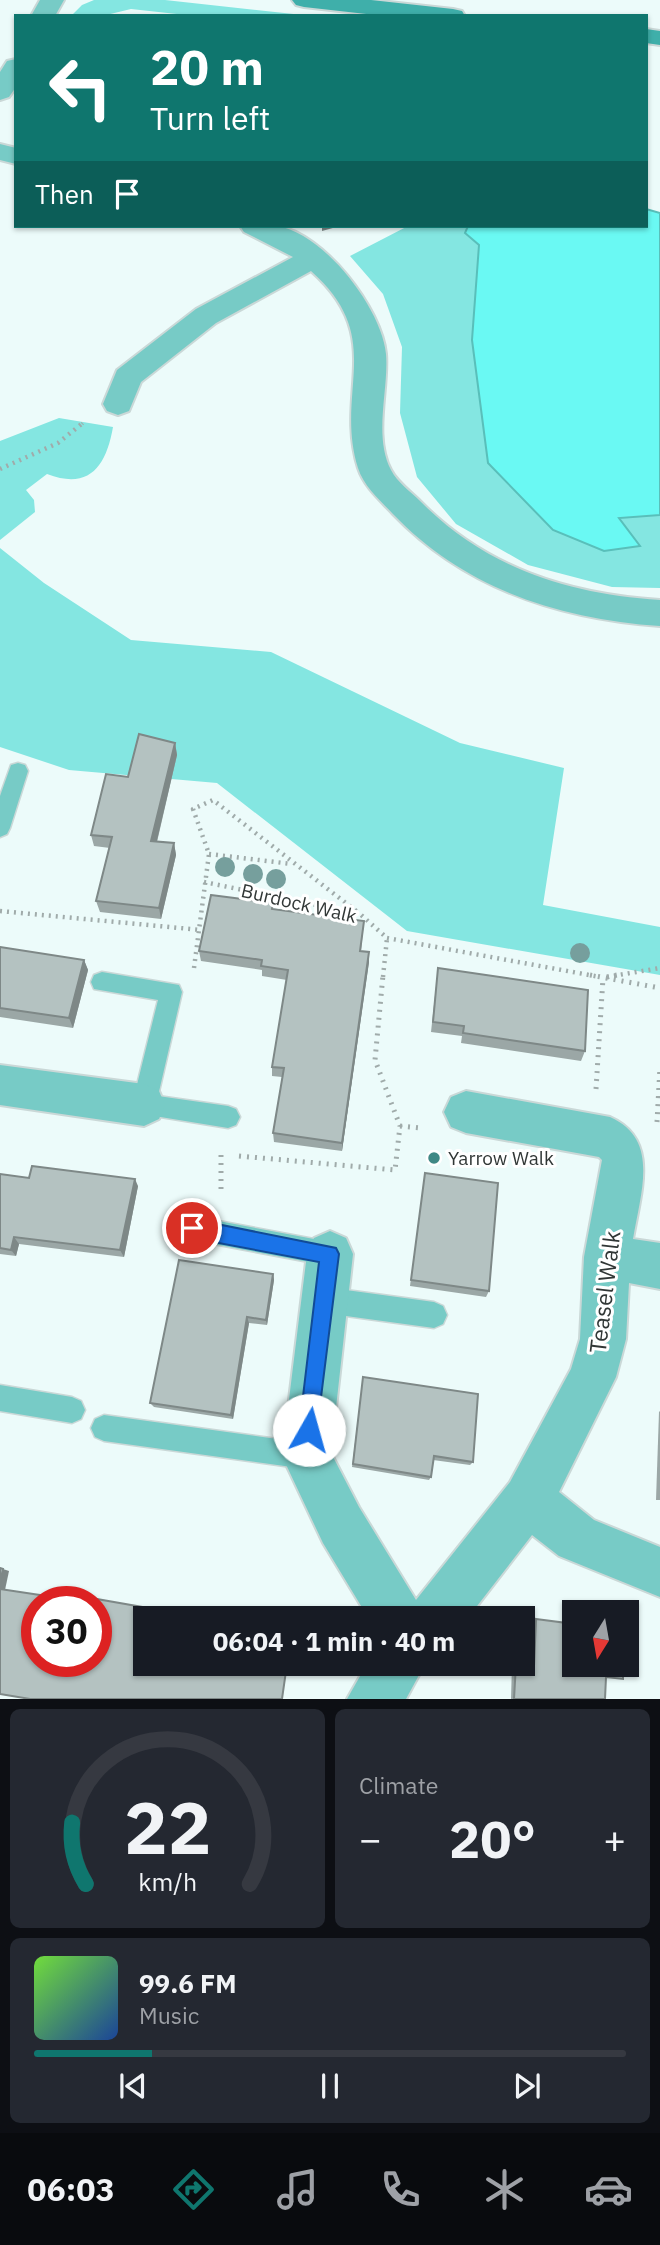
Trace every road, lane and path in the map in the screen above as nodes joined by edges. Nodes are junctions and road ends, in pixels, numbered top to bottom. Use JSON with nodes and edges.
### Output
{"nodes":[{"id":1,"x":304,"y":0,"type":"edge"},
{"id":2,"x":434,"y":14,"type":"edge"},
{"id":3,"x":14,"y":69,"type":"edge"},
{"id":4,"x":0,"y":92,"type":"edge"},
{"id":5,"x":260,"y":228,"type":"edge"},
{"id":6,"x":313,"y":258,"type":"junction"},
{"id":7,"x":118,"y":404,"type":"joint"},
{"id":8,"x":0,"y":469,"type":"edge"},
{"id":9,"x":660,"y":613,"type":"edge"},
{"id":10,"x":18,"y":771,"type":"dead end"},
{"id":11,"x":0,"y":828,"type":"edge"},
{"id":12,"x":209,"y":854,"type":"junction"},
{"id":13,"x":292,"y":864,"type":"junction"},
{"id":14,"x":204,"y":882,"type":"junction"},
{"id":15,"x":0,"y":911,"type":"edge"},
{"id":16,"x":360,"y":914,"type":"junction"},
{"id":17,"x":201,"y":930,"type":"junction"},
{"id":18,"x":387,"y":938,"type":"junction"},
{"id":19,"x":660,"y":968,"type":"edge"},
{"id":20,"x":603,"y":978,"type":"junction"},
{"id":21,"x":102,"y":982,"type":"dead end"},
{"id":22,"x":660,"y":988,"type":"edge"},
{"id":23,"x":171,"y":992,"type":"junction"},
{"id":24,"x":0,"y":1085,"type":"edge"},
{"id":25,"x":144,"y":1105,"type":"junction"},
{"id":26,"x":466,"y":1112,"type":"dead end"},
{"id":27,"x":228,"y":1117,"type":"joint"},
{"id":28,"x":609,"y":1144,"type":"junction"},
{"id":29,"x":192,"y":1228,"type":"dead end"},
{"id":30,"x":607,"y":1257,"type":"junction"},
{"id":31,"x":660,"y":1266,"type":"edge"},
{"id":32,"x":327,"y":1277,"type":"junction"},
{"id":33,"x":434,"y":1315,"type":"dead end"},
{"id":34,"x":0,"y":1398,"type":"edge"},
{"id":35,"x":72,"y":1410,"type":"dead end"},
{"id":36,"x":104,"y":1428,"type":"dead end"},
{"id":37,"x":306,"y":1456,"type":"junction"},
{"id":38,"x":528,"y":1500,"type":"junction"},
{"id":39,"x":660,"y":1572,"type":"edge"},
{"id":40,"x":390,"y":1606,"type":"edge"},
{"id":41,"x":444,"y":1606,"type":"edge"},
{"id":42,"x":390,"y":1676,"type":"edge"},
{"id":43,"x":374,"y":1699,"type":"edge"}],
"edges":[{"from":1,"to":2,"type":"main road"},
{"from":3,"to":4,"type":"street"},
{"from":5,"to":6,"type":"street"},
{"from":6,"to":7,"type":"street"},
{"from":6,"to":9,"type":"street"},
{"from":7,"to":8,"type":"path"},
{"from":10,"to":11,"type":"lane"},
{"from":12,"to":13,"type":"path"},
{"from":12,"to":13,"type":"path"},
{"from":12,"to":14,"type":"path"},
{"from":13,"to":16,"type":"path"},
{"from":14,"to":16,"type":"path","name":"Burdock Walk"},
{"from":14,"to":17,"type":"path"},
{"from":15,"to":17,"type":"path"},
{"from":16,"to":18,"type":"path","name":"Burdock Walk"},
{"from":17,"to":23,"type":"path"},
{"from":18,"to":20,"type":"path"},
{"from":18,"to":27,"type":"path"},
{"from":19,"to":20,"type":"path"},
{"from":20,"to":22,"type":"path"},
{"from":20,"to":28,"type":"path"},
{"from":21,"to":23,"type":"lane"},
{"from":23,"to":25,"type":"lane"},
{"from":24,"to":25,"type":"street"},
{"from":25,"to":27,"type":"lane"},
{"from":26,"to":28,"type":"street"},
{"from":28,"to":30,"type":"street","name":"Teasel Walk"},
{"from":29,"to":32,"type":"lane"},
{"from":30,"to":31,"type":"street"},
{"from":30,"to":38,"type":"street","name":"Teasel Walk"},
{"from":32,"to":33,"type":"lane"},
{"from":32,"to":37,"type":"street"},
{"from":34,"to":35,"type":"lane"},
{"from":36,"to":37,"type":"lane"},
{"from":37,"to":40,"type":"street"},
{"from":38,"to":39,"type":"street"},
{"from":38,"to":41,"type":"street","name":"Teasel Walk"},
{"from":42,"to":43,"type":"street"}]}
